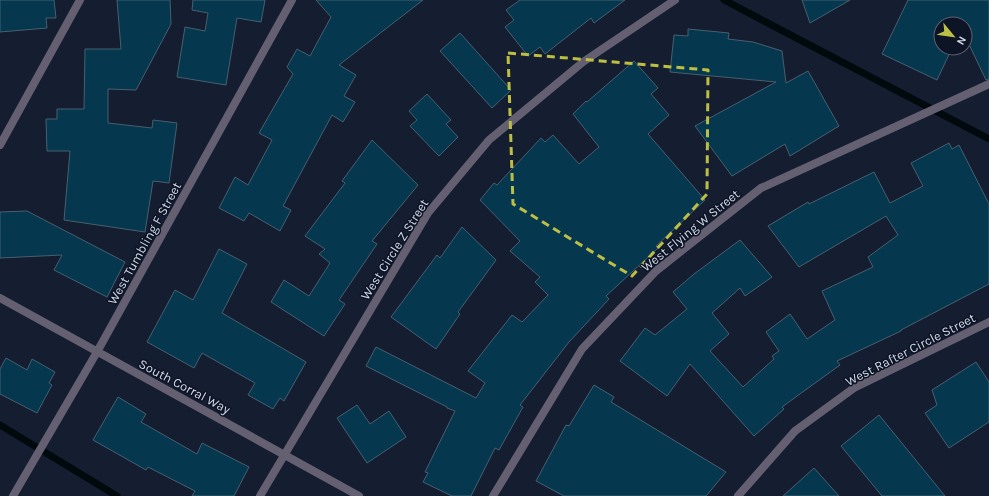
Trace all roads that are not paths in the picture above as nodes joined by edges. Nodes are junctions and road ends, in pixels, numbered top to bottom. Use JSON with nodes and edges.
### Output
{"nodes":[{"id":1,"x":80,"y":0,"type":"edge"},
{"id":2,"x":292,"y":0,"type":"edge"},
{"id":3,"x":675,"y":0,"type":"edge"},
{"id":4,"x":989,"y":84,"type":"edge"},
{"id":5,"x":0,"y":145,"type":"edge"},
{"id":6,"x":0,"y":298,"type":"edge"},
{"id":7,"x":989,"y":322,"type":"edge"},
{"id":8,"x":97,"y":352,"type":"junction"},
{"id":9,"x":284,"y":454,"type":"junction"},
{"id":10,"x":13,"y":496,"type":"edge"},
{"id":11,"x":260,"y":496,"type":"edge"},
{"id":12,"x":359,"y":496,"type":"edge"},
{"id":13,"x":493,"y":496,"type":"edge"},
{"id":14,"x":738,"y":496,"type":"edge"}],
"edges":[{"from":1,"to":5,"type":"street"},
{"from":2,"to":8,"type":"street","name":"West Tumbling F Street"},
{"from":3,"to":9,"type":"street","name":"West Circle Z Street"},
{"from":4,"to":13,"type":"street","name":"West Flying W Street"},
{"from":6,"to":8,"type":"street","name":"South Corral Way"},
{"from":7,"to":14,"type":"street","name":"West Rafter Circle Street"},
{"from":8,"to":9,"type":"street","name":"South Corral Way"},
{"from":8,"to":10,"type":"street","name":"West Tumbling F Street"},
{"from":9,"to":11,"type":"street","name":"West Circle Z Street"},
{"from":9,"to":12,"type":"street","name":"South Corral Way"}]}
